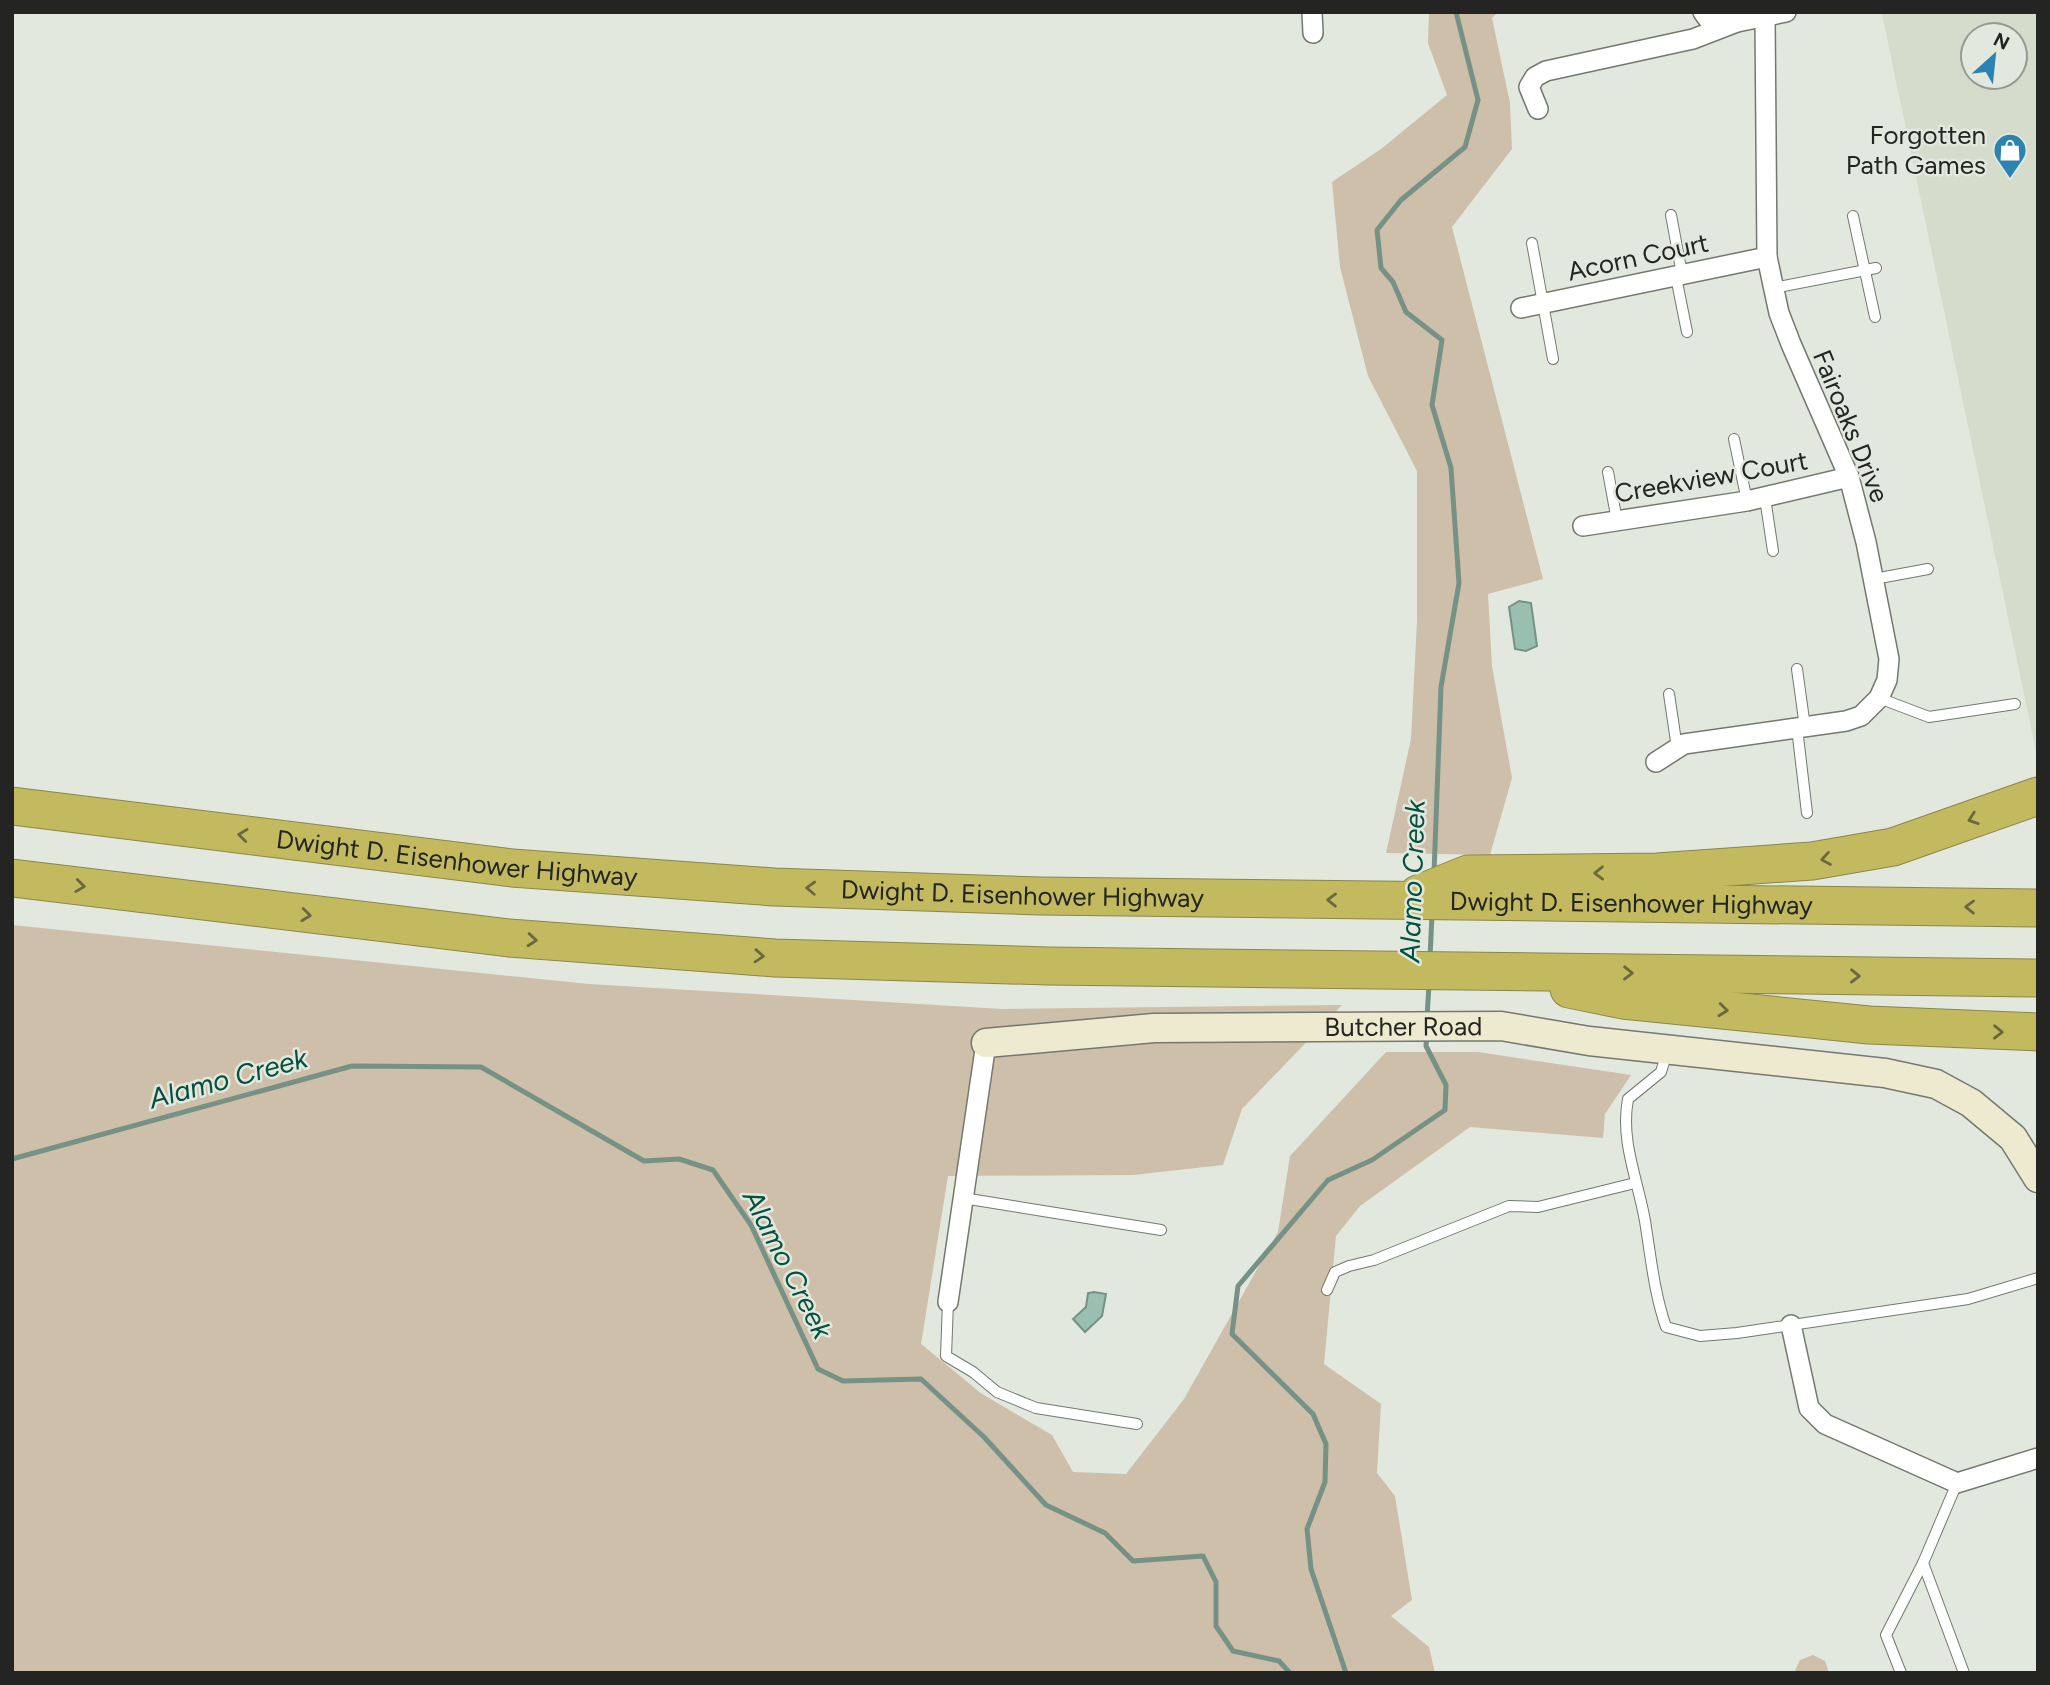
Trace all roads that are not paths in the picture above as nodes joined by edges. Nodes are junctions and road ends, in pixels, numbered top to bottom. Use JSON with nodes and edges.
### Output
{"nodes":[{"id":1,"x":1312,"y":12,"type":"edge"},
{"id":2,"x":1703,"y":12,"type":"edge"},
{"id":3,"x":1786,"y":12,"type":"edge"},
{"id":4,"x":1766,"y":17,"type":"junction"},
{"id":5,"x":1737,"y":22,"type":"junction"},
{"id":6,"x":1313,"y":33,"type":"dead end"},
{"id":7,"x":1538,"y":109,"type":"dead end"},
{"id":8,"x":1671,"y":215,"type":"dead end"},
{"id":9,"x":1853,"y":216,"type":"dead end"},
{"id":10,"x":1532,"y":243,"type":"dead end"},
{"id":11,"x":1767,"y":257,"type":"junction"},
{"id":12,"x":1876,"y":268,"type":"dead end"},
{"id":13,"x":1864,"y":270,"type":"junction"},
{"id":14,"x":1679,"y":276,"type":"junction"},
{"id":15,"x":1774,"y":288,"type":"junction"},
{"id":16,"x":1544,"y":303,"type":"junction"},
{"id":17,"x":1521,"y":309,"type":"dead end"},
{"id":18,"x":1875,"y":317,"type":"dead end"},
{"id":19,"x":1688,"y":332,"type":"dead end"},
{"id":20,"x":1553,"y":359,"type":"dead end"},
{"id":21,"x":1734,"y":439,"type":"dead end"},
{"id":22,"x":1608,"y":472,"type":"dead end"},
{"id":23,"x":1849,"y":477,"type":"junction"},
{"id":24,"x":1756,"y":500,"type":"junction"},
{"id":25,"x":1617,"y":521,"type":"junction"},
{"id":26,"x":1583,"y":526,"type":"dead end"},
{"id":27,"x":1773,"y":551,"type":"dead end"},
{"id":28,"x":1928,"y":569,"type":"dead end"},
{"id":29,"x":1874,"y":579,"type":"junction"},
{"id":30,"x":1797,"y":669,"type":"dead end"},
{"id":31,"x":1670,"y":694,"type":"dead end"},
{"id":32,"x":1879,"y":698,"type":"junction"},
{"id":33,"x":2015,"y":704,"type":"dead end"},
{"id":34,"x":1801,"y":728,"type":"junction"},
{"id":35,"x":1677,"y":748,"type":"junction"},
{"id":36,"x":1656,"y":762,"type":"dead end"},
{"id":37,"x":12,"y":791,"type":"edge"},
{"id":38,"x":2038,"y":796,"type":"edge"},
{"id":39,"x":12,"y":806,"type":"edge"},
{"id":40,"x":1807,"y":813,"type":"dead end"},
{"id":41,"x":82,"y":815,"type":"junction"},
{"id":42,"x":12,"y":878,"type":"edge"},
{"id":43,"x":1467,"y":888,"type":"junction"},
{"id":44,"x":2038,"y":908,"type":"edge"},
{"id":45,"x":1474,"y":972,"type":"junction"},
{"id":46,"x":2038,"y":978,"type":"edge"},
{"id":47,"x":2038,"y":1032,"type":"edge"},
{"id":48,"x":986,"y":1043,"type":"joint"},
{"id":49,"x":1668,"y":1048,"type":"junction"},
{"id":50,"x":2038,"y":1178,"type":"edge"},
{"id":51,"x":1635,"y":1182,"type":"junction"},
{"id":52,"x":963,"y":1198,"type":"junction"},
{"id":53,"x":1161,"y":1230,"type":"dead end"},
{"id":54,"x":2038,"y":1278,"type":"edge"},
{"id":55,"x":1327,"y":1290,"type":"dead end"},
{"id":56,"x":948,"y":1302,"type":"joint"},
{"id":57,"x":1791,"y":1325,"type":"junction"},
{"id":58,"x":1137,"y":1424,"type":"dead end"},
{"id":59,"x":2038,"y":1458,"type":"edge"},
{"id":60,"x":1957,"y":1483,"type":"junction"},
{"id":61,"x":1923,"y":1563,"type":"junction"},
{"id":62,"x":1901,"y":1673,"type":"edge"},
{"id":63,"x":1964,"y":1673,"type":"edge"}],
"edges":[{"from":1,"to":6,"type":"street"},
{"from":2,"to":5,"type":"street"},
{"from":3,"to":4,"type":"street"},
{"from":4,"to":5,"type":"street"},
{"from":4,"to":11,"type":"street","name":"Fairoaks Drive"},
{"from":5,"to":7,"type":"street"},
{"from":8,"to":14,"type":"lane"},
{"from":9,"to":13,"type":"lane"},
{"from":10,"to":16,"type":"lane"},
{"from":11,"to":14,"type":"street","name":"Acorn Court"},
{"from":11,"to":15,"type":"street","name":"Fairoaks Drive"},
{"from":12,"to":13,"type":"lane"},
{"from":13,"to":15,"type":"lane"},
{"from":13,"to":18,"type":"lane"},
{"from":14,"to":16,"type":"street","name":"Acorn Court"},
{"from":14,"to":19,"type":"lane"},
{"from":15,"to":23,"type":"street","name":"Fairoaks Drive"},
{"from":16,"to":17,"type":"street","name":"Acorn Court"},
{"from":16,"to":20,"type":"lane"},
{"from":21,"to":24,"type":"lane"},
{"from":22,"to":25,"type":"lane"},
{"from":23,"to":24,"type":"street","name":"Creekview Court"},
{"from":23,"to":29,"type":"street","name":"Fairoaks Drive"},
{"from":24,"to":25,"type":"street","name":"Creekview Court"},
{"from":24,"to":27,"type":"lane"},
{"from":25,"to":26,"type":"street","name":"Creekview Court"},
{"from":28,"to":29,"type":"lane"},
{"from":29,"to":32,"type":"street","name":"Fairoaks Drive"},
{"from":30,"to":34,"type":"lane"},
{"from":31,"to":35,"type":"lane"},
{"from":32,"to":33,"type":"lane"},
{"from":32,"to":34,"type":"street"},
{"from":34,"to":35,"type":"street"},
{"from":34,"to":40,"type":"lane"},
{"from":35,"to":36,"type":"street"},
{"from":37,"to":41,"type":"highway"},
{"from":38,"to":43,"type":"highway","one_way":true},
{"from":39,"to":41,"type":"highway","name":"Dwight D. Eisenhower Highway"},
{"from":43,"to":41,"type":"highway","name":"Dwight D. Eisenhower Highway","one_way":true},
{"from":42,"to":45,"type":"highway","one_way":true},
{"from":44,"to":43,"type":"highway","name":"Dwight D. Eisenhower Highway","one_way":true},
{"from":45,"to":46,"type":"highway","one_way":true},
{"from":45,"to":47,"type":"highway","one_way":true},
{"from":48,"to":49,"type":"street","name":"Butcher Road"},
{"from":48,"to":52,"type":"street","name":"Butcher Road"},
{"from":49,"to":50,"type":"street","name":"Butcher Road"},
{"from":49,"to":51,"type":"lane"},
{"from":51,"to":55,"type":"lane"},
{"from":51,"to":57,"type":"lane"},
{"from":52,"to":53,"type":"lane"},
{"from":52,"to":56,"type":"street","name":"Butcher Road"},
{"from":54,"to":57,"type":"lane"},
{"from":56,"to":58,"type":"lane"},
{"from":57,"to":60,"type":"street"},
{"from":59,"to":60,"type":"street"},
{"from":60,"to":61,"type":"lane"},
{"from":61,"to":62,"type":"lane"},
{"from":61,"to":63,"type":"lane"}]}
